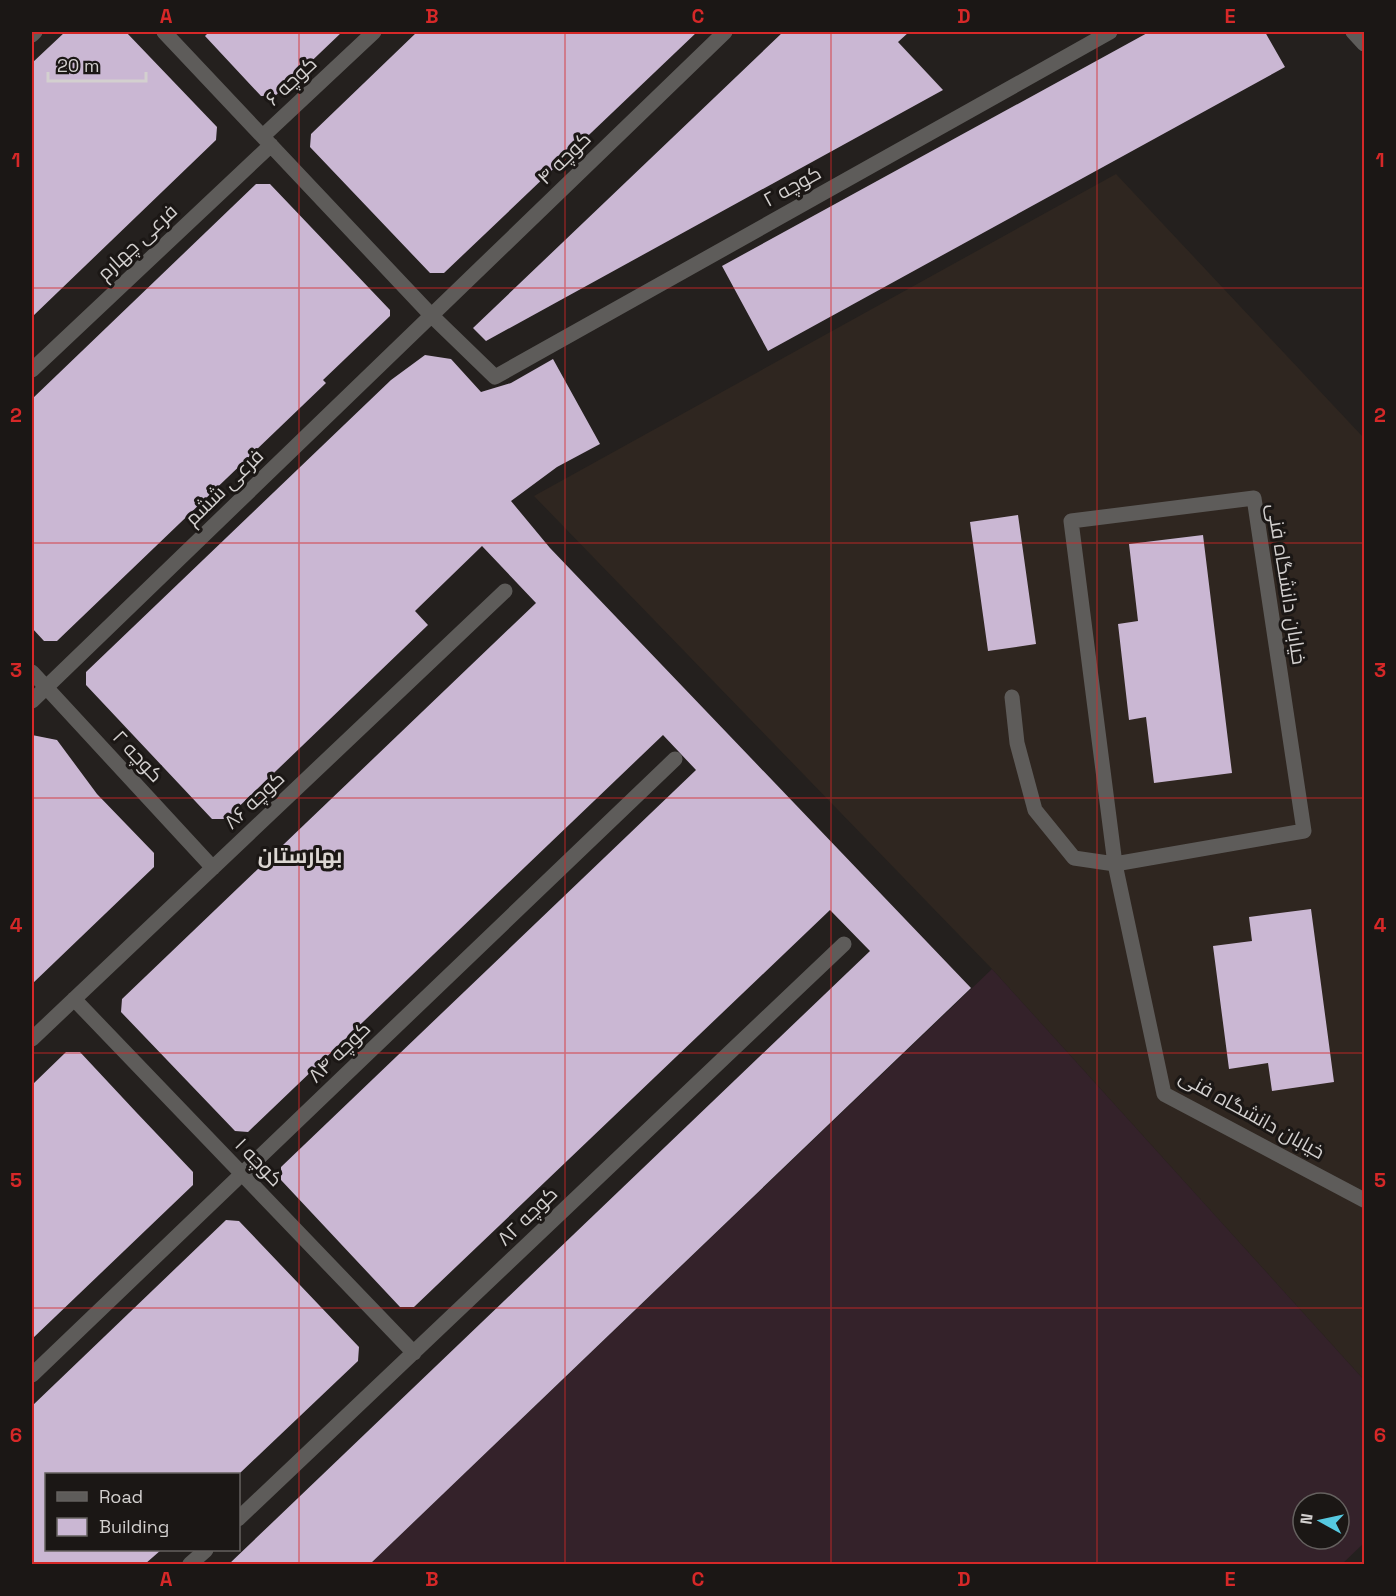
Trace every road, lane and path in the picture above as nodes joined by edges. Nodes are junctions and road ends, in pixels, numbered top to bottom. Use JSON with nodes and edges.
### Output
{"nodes":[{"id":1,"x":35,"y":32,"type":"edge"},
{"id":2,"x":164,"y":32,"type":"edge"},
{"id":3,"x":374,"y":32,"type":"edge"},
{"id":4,"x":725,"y":32,"type":"edge"},
{"id":5,"x":1110,"y":32,"type":"edge"},
{"id":6,"x":1353,"y":32,"type":"edge"},
{"id":7,"x":32,"y":35,"type":"edge"},
{"id":8,"x":1365,"y":44,"type":"edge"},
{"id":9,"x":267,"y":140,"type":"junction"},
{"id":10,"x":431,"y":315,"type":"junction"},
{"id":11,"x":32,"y":370,"type":"edge"},
{"id":12,"x":505,"y":591,"type":"dead end"},
{"id":13,"x":32,"y":672,"type":"edge"},
{"id":14,"x":46,"y":688,"type":"junction"},
{"id":15,"x":1012,"y":698,"type":"dead end"},
{"id":16,"x":32,"y":701,"type":"edge"},
{"id":17,"x":675,"y":759,"type":"dead end"},
{"id":18,"x":1114,"y":864,"type":"junction"},
{"id":19,"x":213,"y":868,"type":"junction"},
{"id":20,"x":844,"y":944,"type":"dead end"},
{"id":21,"x":74,"y":999,"type":"junction"},
{"id":22,"x":32,"y":1040,"type":"edge"},
{"id":23,"x":242,"y":1174,"type":"junction"},
{"id":24,"x":1365,"y":1200,"type":"edge"},
{"id":25,"x":414,"y":1353,"type":"junction"},
{"id":26,"x":32,"y":1375,"type":"edge"},
{"id":27,"x":240,"y":1517,"type":"edge"},
{"id":28,"x":205,"y":1551,"type":"edge"},
{"id":29,"x":190,"y":1564,"type":"edge"}],
"edges":[{"from":1,"to":7,"type":"street"},
{"from":2,"to":9,"type":"street"},
{"from":3,"to":9,"type":"street","name":"کوچه ۶"},
{"from":4,"to":10,"type":"street","name":"کوچه ۴"},
{"from":5,"to":10,"type":"street","name":"کوچه ۲"},
{"from":6,"to":8,"type":"street"},
{"from":9,"to":10,"type":"street"},
{"from":9,"to":11,"type":"street","name":"فرعی چهارم"},
{"from":10,"to":14,"type":"street","name":"فرعی ششم"},
{"from":12,"to":19,"type":"street","name":"کوچه ۸۶"},
{"from":13,"to":14,"type":"street","name":"کوچه ۲"},
{"from":14,"to":16,"type":"street","name":"فرعی ششم"},
{"from":14,"to":19,"type":"street","name":"کوچه ۲"},
{"from":15,"to":18,"type":"street","name":"خیابان دانشگاه فنی"},
{"from":17,"to":23,"type":"street","name":"کوچه ۸۴"},
{"from":18,"to":18,"type":"street","name":"خیابان دانشگاه فنی"},
{"from":18,"to":24,"type":"street","name":"خیابان دانشگاه فنی"},
{"from":19,"to":21,"type":"street","name":"کوچه ۸۶"},
{"from":20,"to":25,"type":"street","name":"کوچه ۸۲"},
{"from":21,"to":22,"type":"street","name":"کوچه ۸۶"},
{"from":21,"to":23,"type":"street","name":"کوچه ۱"},
{"from":23,"to":25,"type":"street","name":"کوچه ۱"},
{"from":23,"to":26,"type":"street","name":"کوچه ۸۴"},
{"from":25,"to":27,"type":"street","name":"کوچه ۸۲"},
{"from":28,"to":29,"type":"street"}]}
